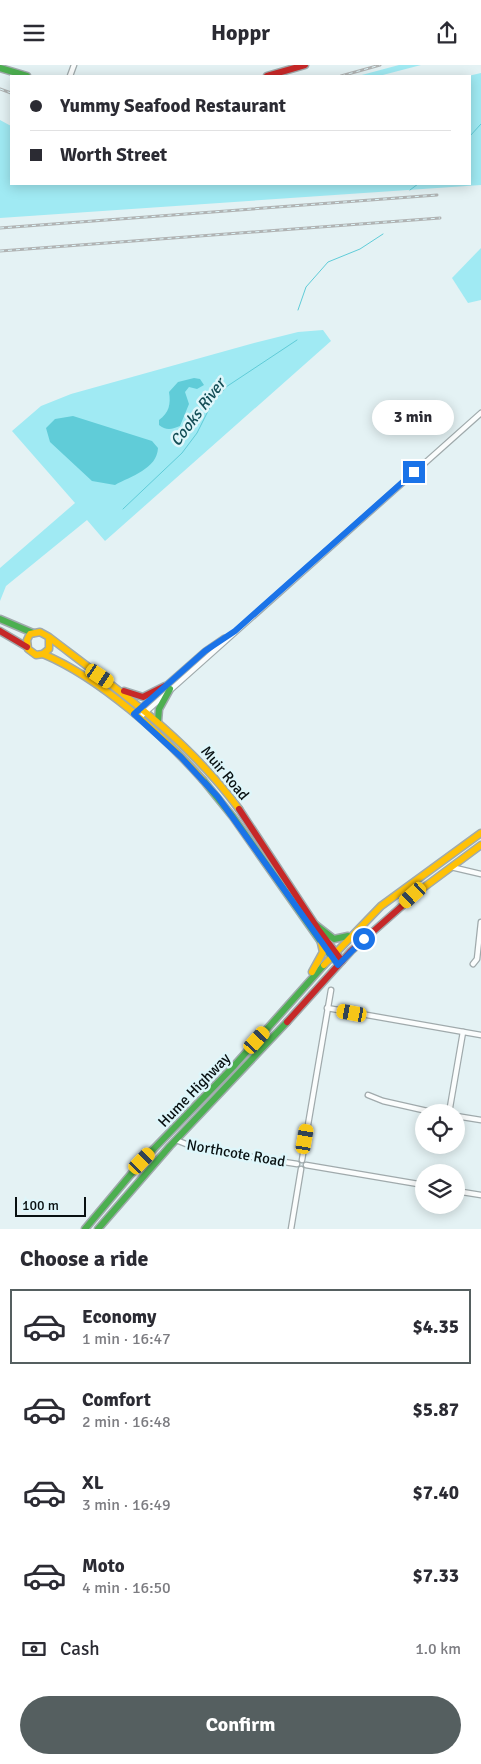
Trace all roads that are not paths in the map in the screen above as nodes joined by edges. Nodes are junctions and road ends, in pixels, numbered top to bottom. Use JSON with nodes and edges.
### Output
{"nodes":[{"id":1,"x":305,"y":65,"type":"edge"},
{"id":2,"x":0,"y":68,"type":"edge"},
{"id":3,"x":24,"y":75,"type":"edge"},
{"id":4,"x":270,"y":75,"type":"edge"},
{"id":5,"x":481,"y":413,"type":"edge"},
{"id":6,"x":0,"y":619,"type":"edge"},
{"id":7,"x":0,"y":631,"type":"edge"},
{"id":8,"x":33,"y":633,"type":"junction"},
{"id":9,"x":49,"y":638,"type":"junction"},
{"id":10,"x":27,"y":647,"type":"junction"},
{"id":11,"x":43,"y":655,"type":"junction"},
{"id":12,"x":116,"y":687,"type":"junction"},
{"id":13,"x":167,"y":688,"type":"junction"},
{"id":14,"x":144,"y":709,"type":"junction"},
{"id":15,"x":137,"y":716,"type":"junction"},
{"id":16,"x":158,"y":721,"type":"junction"},
{"id":17,"x":481,"y":833,"type":"edge"},
{"id":18,"x":481,"y":845,"type":"edge"},
{"id":19,"x":450,"y":867,"type":"junction"},
{"id":20,"x":481,"y":874,"type":"edge"},
{"id":21,"x":481,"y":922,"type":"edge"},
{"id":22,"x":316,"y":925,"type":"junction"},
{"id":23,"x":357,"y":930,"type":"junction"},
{"id":24,"x":321,"y":943,"type":"junction"},
{"id":25,"x":333,"y":955,"type":"junction"},
{"id":26,"x":479,"y":960,"type":"edge"},
{"id":27,"x":340,"y":963,"type":"junction"},
{"id":28,"x":473,"y":963,"type":"dead end"},
{"id":29,"x":331,"y":990,"type":"dead end"},
{"id":30,"x":292,"y":1001,"type":"junction"},
{"id":31,"x":328,"y":1008,"type":"junction"},
{"id":32,"x":463,"y":1032,"type":"junction"},
{"id":33,"x":481,"y":1035,"type":"edge"},
{"id":34,"x":368,"y":1095,"type":"dead end"},
{"id":35,"x":451,"y":1104,"type":"edge"},
{"id":36,"x":415,"y":1108,"type":"edge"},
{"id":37,"x":465,"y":1117,"type":"edge"},
{"id":38,"x":481,"y":1120,"type":"edge"},
{"id":39,"x":176,"y":1140,"type":"junction"},
{"id":40,"x":302,"y":1160,"type":"junction"},
{"id":41,"x":297,"y":1164,"type":"junction"},
{"id":42,"x":306,"y":1165,"type":"junction"},
{"id":43,"x":301,"y":1169,"type":"junction"},
{"id":44,"x":415,"y":1183,"type":"edge"},
{"id":45,"x":465,"y":1192,"type":"edge"},
{"id":46,"x":481,"y":1195,"type":"edge"},
{"id":47,"x":85,"y":1229,"type":"edge"},
{"id":48,"x":98,"y":1229,"type":"edge"},
{"id":49,"x":291,"y":1229,"type":"edge"}],
"edges":[{"from":1,"to":4,"type":"main road"},
{"from":2,"to":3,"type":"main road"},
{"from":5,"to":13,"type":"street"},
{"from":6,"to":8,"type":"main road"},
{"from":7,"to":10,"type":"main road"},
{"from":8,"to":9,"type":"main road"},
{"from":8,"to":10,"type":"main road"},
{"from":9,"to":11,"type":"main road"},
{"from":9,"to":12,"type":"main road","name":"Muir Road"},
{"from":10,"to":11,"type":"main road"},
{"from":11,"to":15,"type":"main road","name":"Muir Road"},
{"from":12,"to":13,"type":"main road"},
{"from":12,"to":14,"type":"main road","name":"Muir Road"},
{"from":13,"to":14,"type":"street"},
{"from":13,"to":16,"type":"main road"},
{"from":14,"to":15,"type":"street"},
{"from":14,"to":16,"type":"main road","name":"Muir Road"},
{"from":15,"to":24,"type":"main road","name":"Muir Road"},
{"from":16,"to":22,"type":"main road","name":"Muir Road"},
{"from":17,"to":23,"type":"main road","name":"Hume Highway"},
{"from":18,"to":19,"type":"main road","name":"Hume Highway"},
{"from":19,"to":20,"type":"street"},
{"from":19,"to":27,"type":"main road","name":"Hume Highway"},
{"from":21,"to":26,"type":"street"},
{"from":22,"to":23,"type":"main road"},
{"from":22,"to":25,"type":"main road","name":"Muir Road"},
{"from":23,"to":25,"type":"main road","name":"Hume Highway"},
{"from":24,"to":25,"type":"main road","name":"Muir Road"},
{"from":24,"to":30,"type":"main road"},
{"from":25,"to":27,"type":"main road","name":"Muir Road"},
{"from":25,"to":30,"type":"main road","name":"Hume Highway"},
{"from":26,"to":28,"type":"street"},
{"from":27,"to":39,"type":"main road","name":"Hume Highway"},
{"from":29,"to":31,"type":"street"},
{"from":30,"to":47,"type":"main road","name":"Hume Highway"},
{"from":31,"to":32,"type":"street"},
{"from":31,"to":40,"type":"street"},
{"from":32,"to":33,"type":"street"},
{"from":32,"to":35,"type":"street"},
{"from":34,"to":36,"type":"street"},
{"from":37,"to":38,"type":"street"},
{"from":39,"to":41,"type":"street","name":"Northcote Road"},
{"from":39,"to":48,"type":"main road","name":"Hume Highway"},
{"from":40,"to":41,"type":"street"},
{"from":40,"to":42,"type":"street"},
{"from":41,"to":43,"type":"street"},
{"from":42,"to":43,"type":"street"},
{"from":42,"to":44,"type":"street","name":"Northcote Road"},
{"from":43,"to":49,"type":"street"},
{"from":45,"to":46,"type":"street"}]}
